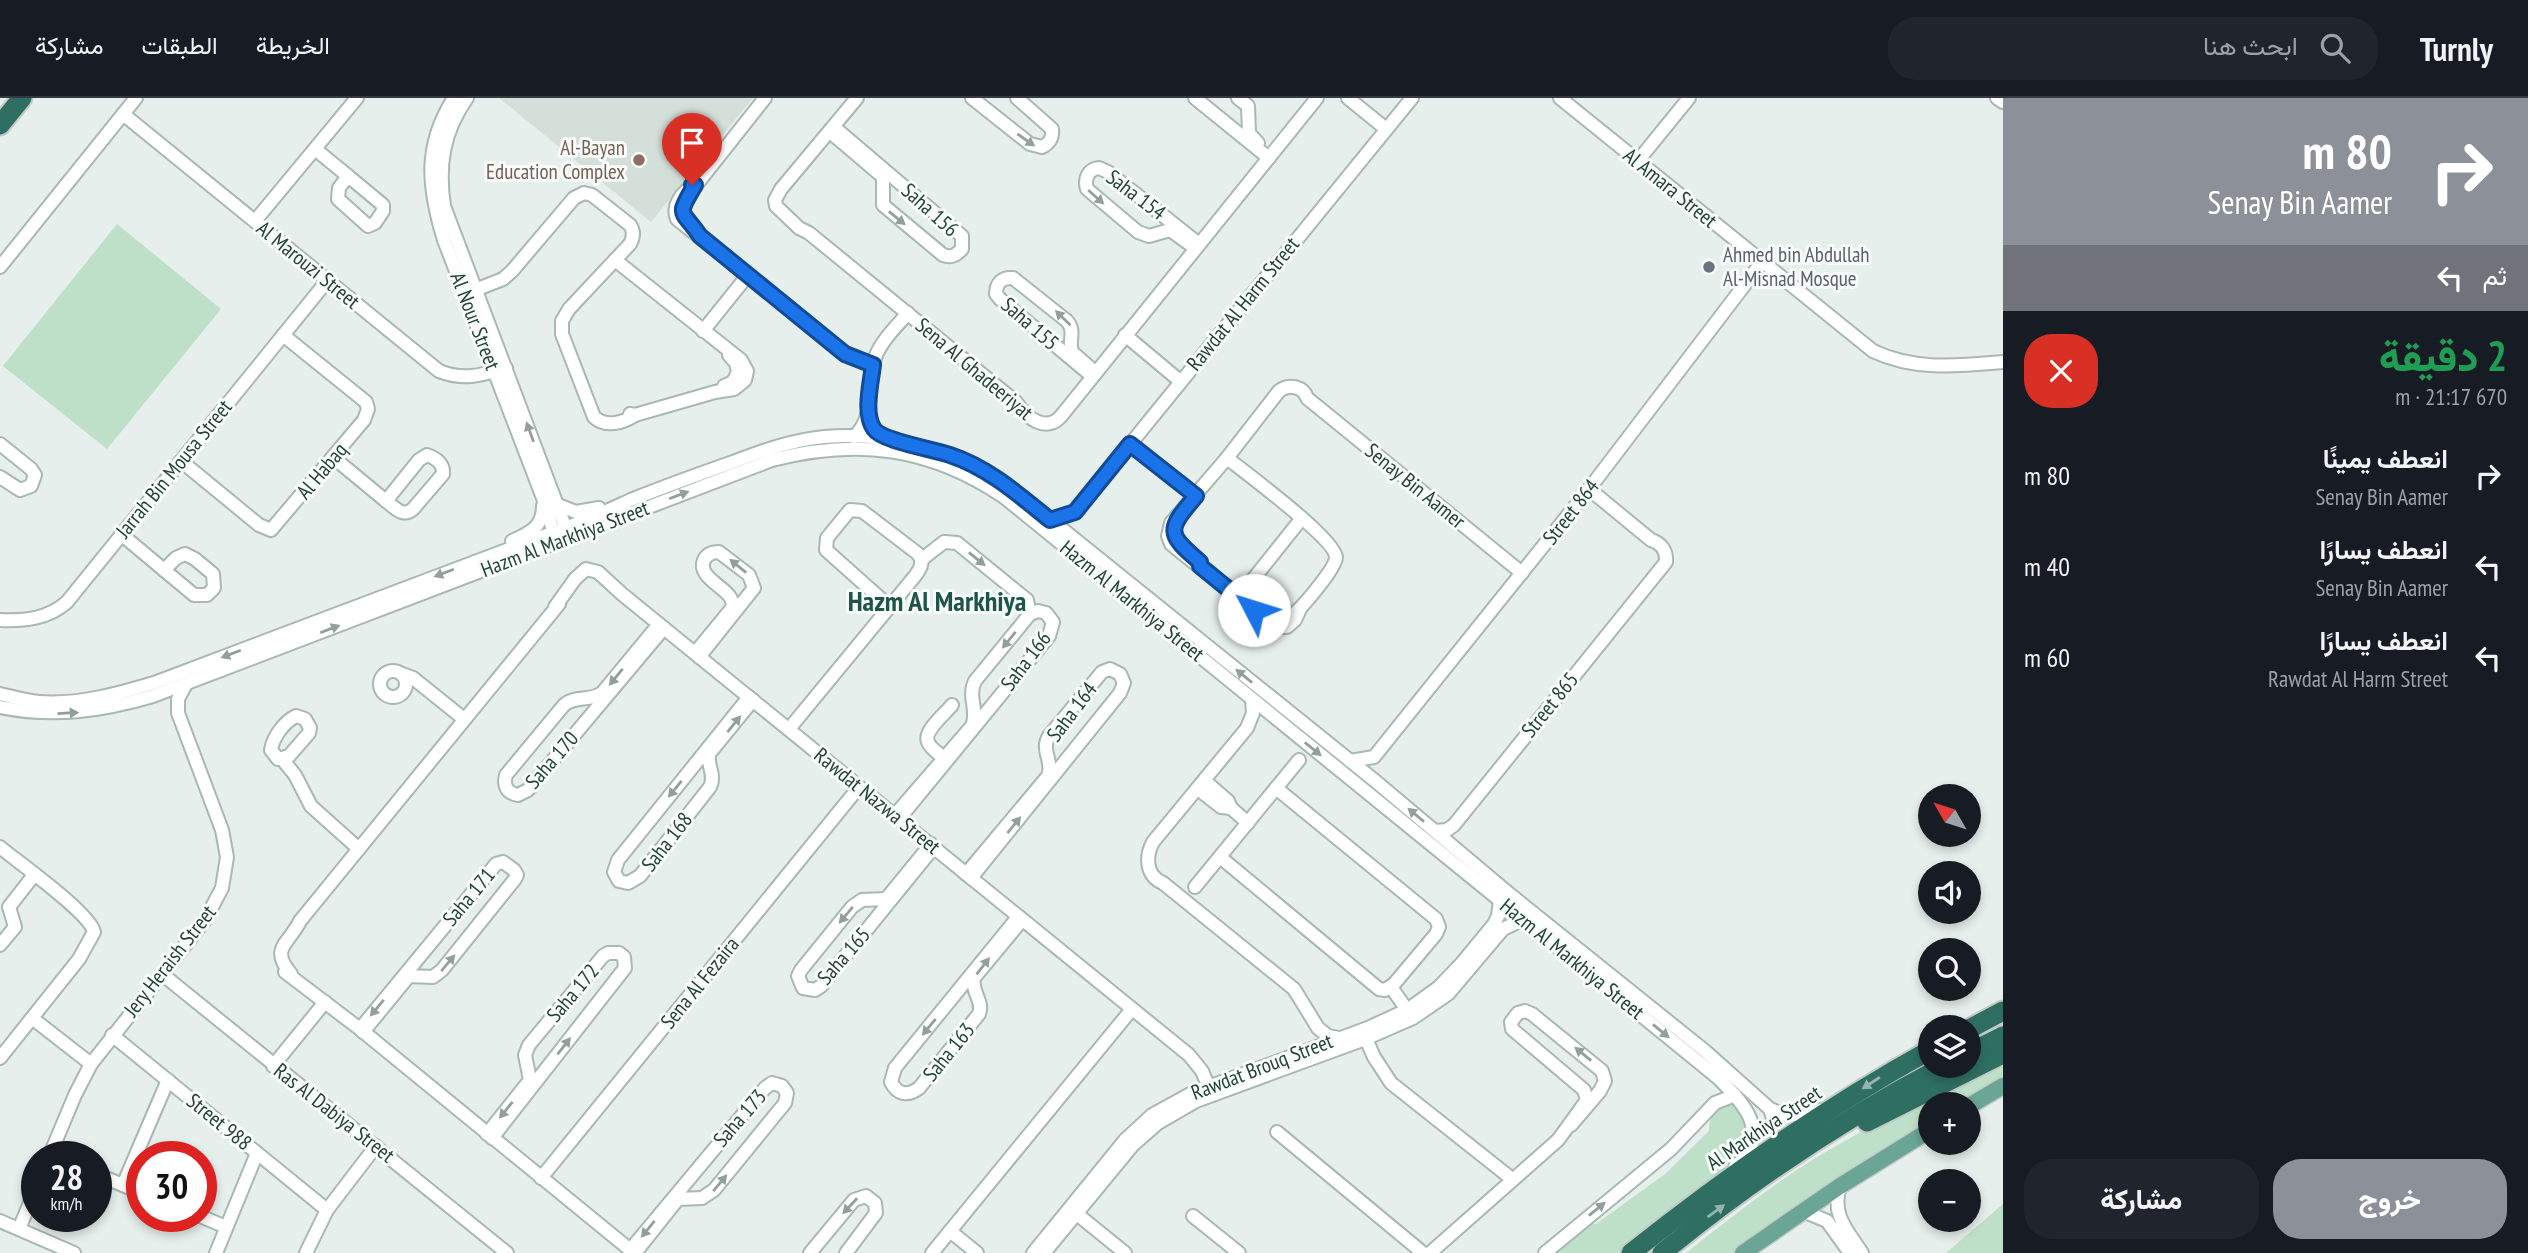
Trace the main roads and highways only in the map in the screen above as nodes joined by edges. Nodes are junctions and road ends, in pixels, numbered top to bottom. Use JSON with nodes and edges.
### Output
{"nodes":[{"id":1,"x":22,"y":98,"type":"edge"},
{"id":2,"x":0,"y":125,"type":"edge"},
{"id":3,"x":2003,"y":1011,"type":"edge"},
{"id":4,"x":1981,"y":1023,"type":"edge"},
{"id":5,"x":2003,"y":1036,"type":"edge"},
{"id":6,"x":1981,"y":1047,"type":"edge"},
{"id":7,"x":2003,"y":1054,"type":"edge"},
{"id":8,"x":1918,"y":1056,"type":"edge"},
{"id":9,"x":1922,"y":1078,"type":"edge"},
{"id":10,"x":2003,"y":1086,"type":"edge"},
{"id":11,"x":1981,"y":1099,"type":"edge"},
{"id":12,"x":1835,"y":1129,"type":"junction"},
{"id":13,"x":1918,"y":1137,"type":"edge"},
{"id":14,"x":1630,"y":1253,"type":"edge"},
{"id":15,"x":1662,"y":1253,"type":"edge"},
{"id":16,"x":1743,"y":1253,"type":"edge"}],
"edges":[{"from":1,"to":2,"type":"highway"},
{"from":3,"to":4,"type":"highway"},
{"from":5,"to":6,"type":"highway"},
{"from":7,"to":12,"type":"highway"},
{"from":8,"to":14,"type":"highway","name":"Al Markhiya Street","one_way":true},
{"from":9,"to":12,"type":"highway","name":"Al Markhiya Street"},
{"from":10,"to":11,"type":"main road"},
{"from":15,"to":12,"type":"highway","name":"Al Markhiya Street","one_way":true},
{"from":13,"to":16,"type":"main road"}]}
